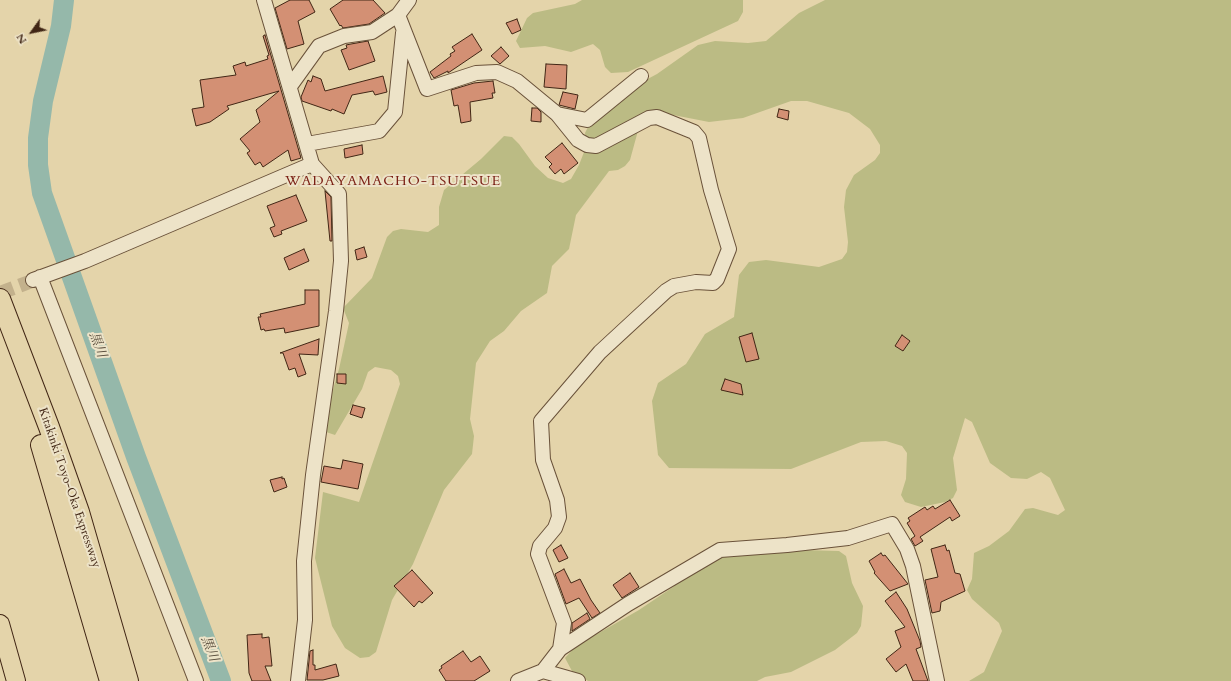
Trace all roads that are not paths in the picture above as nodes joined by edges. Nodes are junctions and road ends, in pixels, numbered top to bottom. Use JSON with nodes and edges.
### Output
{"nodes":[{"id":1,"x":264,"y":0,"type":"edge"},
{"id":2,"x":409,"y":0,"type":"edge"},
{"id":3,"x":398,"y":15,"type":"junction"},
{"id":4,"x":403,"y":31,"type":"junction"},
{"id":5,"x":641,"y":76,"type":"dead end"},
{"id":6,"x":290,"y":85,"type":"junction"},
{"id":7,"x":557,"y":114,"type":"junction"},
{"id":8,"x":307,"y":144,"type":"junction"},
{"id":9,"x":312,"y":164,"type":"junction"},
{"id":10,"x":0,"y":299,"type":"edge"},
{"id":11,"x":0,"y":314,"type":"edge"},
{"id":12,"x":0,"y":624,"type":"edge"},
{"id":13,"x":560,"y":649,"type":"junction"},
{"id":14,"x":543,"y":671,"type":"junction"},
{"id":15,"x":16,"y":681,"type":"edge"},
{"id":16,"x":110,"y":681,"type":"edge"},
{"id":17,"x":128,"y":681,"type":"edge"},
{"id":18,"x":196,"y":681,"type":"edge"},
{"id":19,"x":298,"y":681,"type":"edge"},
{"id":20,"x":518,"y":681,"type":"edge"},
{"id":21,"x":578,"y":681,"type":"edge"},
{"id":22,"x":937,"y":681,"type":"edge"}],
"edges":[{"from":1,"to":6,"type":"street"},
{"from":2,"to":3,"type":"street"},
{"from":3,"to":4,"type":"street"},
{"from":3,"to":6,"type":"street"},
{"from":4,"to":7,"type":"street"},
{"from":4,"to":8,"type":"street"},
{"from":5,"to":7,"type":"street"},
{"from":6,"to":8,"type":"street"},
{"from":7,"to":13,"type":"street"},
{"from":8,"to":9,"type":"street"},
{"from":9,"to":18,"type":"street"},
{"from":9,"to":19,"type":"street"},
{"from":10,"to":17,"type":"highway","name":"Kitakinki Toyo-Oka Expressway"},
{"from":11,"to":16,"type":"highway","name":"Kitakinki Toyo-Oka Expressway"},
{"from":12,"to":15,"type":"main road"},
{"from":13,"to":14,"type":"street"},
{"from":13,"to":22,"type":"street"},
{"from":14,"to":20,"type":"street"},
{"from":14,"to":21,"type":"street"}]}
